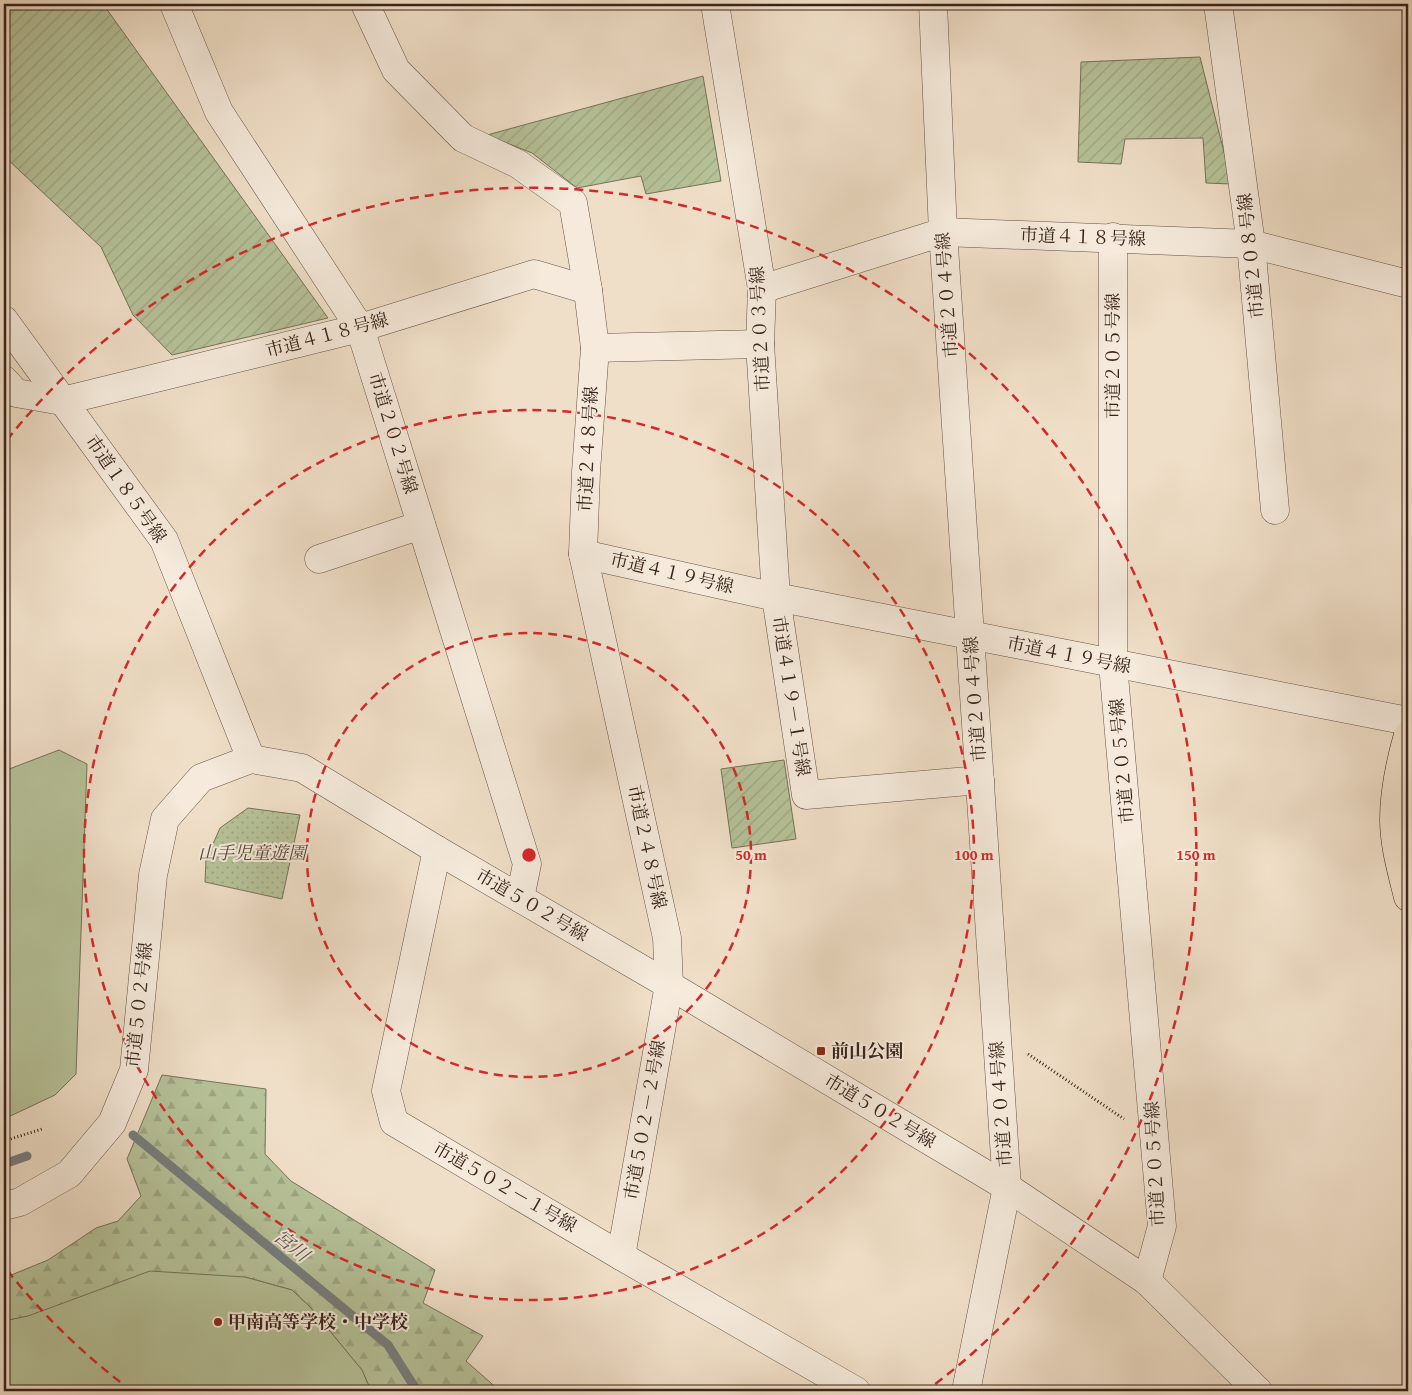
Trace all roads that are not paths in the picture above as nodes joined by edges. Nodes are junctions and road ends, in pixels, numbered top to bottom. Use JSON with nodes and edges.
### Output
{"nodes":[{"id":1,"x":174,"y":4,"type":"edge"},
{"id":2,"x":365,"y":4,"type":"edge"},
{"id":3,"x":716,"y":4,"type":"edge"},
{"id":4,"x":933,"y":4,"type":"edge"},
{"id":5,"x":1218,"y":4,"type":"edge"},
{"id":6,"x":943,"y":232,"type":"junction"},
{"id":7,"x":1113,"y":237,"type":"junction"},
{"id":8,"x":1251,"y":244,"type":"junction"},
{"id":9,"x":1408,"y":284,"type":"edge"},
{"id":10,"x":762,"y":289,"type":"junction"},
{"id":11,"x":588,"y":290,"type":"junction"},
{"id":12,"x":4,"y":320,"type":"edge"},
{"id":13,"x":360,"y":328,"type":"junction"},
{"id":14,"x":760,"y":344,"type":"junction"},
{"id":15,"x":595,"y":348,"type":"junction"},
{"id":16,"x":4,"y":380,"type":"edge"},
{"id":17,"x":62,"y":401,"type":"junction"},
{"id":18,"x":1275,"y":510,"type":"dead end"},
{"id":19,"x":422,"y":525,"type":"junction"},
{"id":20,"x":583,"y":554,"type":"junction"},
{"id":21,"x":319,"y":559,"type":"dead end"},
{"id":22,"x":776,"y":597,"type":"junction"},
{"id":23,"x":971,"y":635,"type":"junction"},
{"id":24,"x":1113,"y":664,"type":"junction"},
{"id":25,"x":1408,"y":721,"type":"edge"},
{"id":26,"x":1408,"y":736,"type":"edge"},
{"id":27,"x":251,"y":759,"type":"junction"},
{"id":28,"x":980,"y":780,"type":"junction"},
{"id":29,"x":437,"y":850,"type":"junction"},
{"id":30,"x":1408,"y":897,"type":"edge"},
{"id":31,"x":520,"y":898,"type":"junction"},
{"id":32,"x":669,"y":985,"type":"junction"},
{"id":33,"x":1006,"y":1187,"type":"junction"},
{"id":34,"x":4,"y":1206,"type":"edge"},
{"id":35,"x":621,"y":1256,"type":"junction"},
{"id":36,"x":1147,"y":1281,"type":"junction"},
{"id":37,"x":856,"y":1391,"type":"edge"},
{"id":38,"x":966,"y":1391,"type":"edge"},
{"id":39,"x":1258,"y":1391,"type":"edge"}],
"edges":[{"from":1,"to":13,"type":"street","name":"市道２０２号線"},
{"from":2,"to":11,"type":"street","name":"市道２４８号線"},
{"from":3,"to":10,"type":"street","name":"市道２０３号線"},
{"from":4,"to":6,"type":"street","name":"市道２０４号線"},
{"from":5,"to":8,"type":"street","name":"市道２０８号線"},
{"from":6,"to":7,"type":"street","name":"市道４１８号線"},
{"from":6,"to":10,"type":"street","name":"市道４１８号線"},
{"from":6,"to":23,"type":"street","name":"市道２０４号線"},
{"from":7,"to":8,"type":"street","name":"市道４１８号線"},
{"from":7,"to":24,"type":"street","name":"市道２０５号線"},
{"from":8,"to":9,"type":"street","name":"市道４１８号線"},
{"from":8,"to":18,"type":"street","name":"市道２０８号線"},
{"from":10,"to":14,"type":"street","name":"市道２０３号線"},
{"from":11,"to":13,"type":"street","name":"市道４１８号線"},
{"from":11,"to":15,"type":"street","name":"市道２４８号線"},
{"from":12,"to":17,"type":"street","name":"市道１８５号線"},
{"from":13,"to":17,"type":"street","name":"市道４１８号線"},
{"from":13,"to":19,"type":"street","name":"市道２０２号線"},
{"from":14,"to":15,"type":"street"},
{"from":14,"to":22,"type":"street","name":"市道２０３号線"},
{"from":15,"to":20,"type":"street","name":"市道２４８号線"},
{"from":16,"to":17,"type":"street"},
{"from":17,"to":27,"type":"street","name":"市道１８５号線"},
{"from":19,"to":21,"type":"street"},
{"from":19,"to":31,"type":"street","name":"市道２０２号線"},
{"from":20,"to":22,"type":"street","name":"市道４１９号線"},
{"from":20,"to":32,"type":"street","name":"市道２４８号線"},
{"from":22,"to":23,"type":"street","name":"市道４１９号線"},
{"from":22,"to":28,"type":"street","name":"市道４１９－１号線"},
{"from":23,"to":24,"type":"street","name":"市道４１９号線"},
{"from":23,"to":28,"type":"street","name":"市道２０４号線"},
{"from":24,"to":25,"type":"street","name":"市道４１９号線"},
{"from":24,"to":36,"type":"street","name":"市道２０５号線"},
{"from":26,"to":30,"type":"main road"},
{"from":27,"to":29,"type":"street","name":"市道５０２号線"},
{"from":27,"to":34,"type":"street","name":"市道５０２号線"},
{"from":28,"to":33,"type":"street","name":"市道２０４号線"},
{"from":29,"to":31,"type":"street","name":"市道５０２号線"},
{"from":29,"to":35,"type":"street","name":"市道５０２－１号線"},
{"from":31,"to":32,"type":"street","name":"市道５０２号線"},
{"from":32,"to":33,"type":"street","name":"市道５０２号線"},
{"from":32,"to":35,"type":"street","name":"市道５０２－２号線"},
{"from":33,"to":36,"type":"street","name":"市道５０２号線"},
{"from":33,"to":38,"type":"street","name":"市道２０４号線"},
{"from":35,"to":37,"type":"street","name":"市道５０２－１号線"},
{"from":36,"to":39,"type":"street","name":"市道５０２号線"}]}
